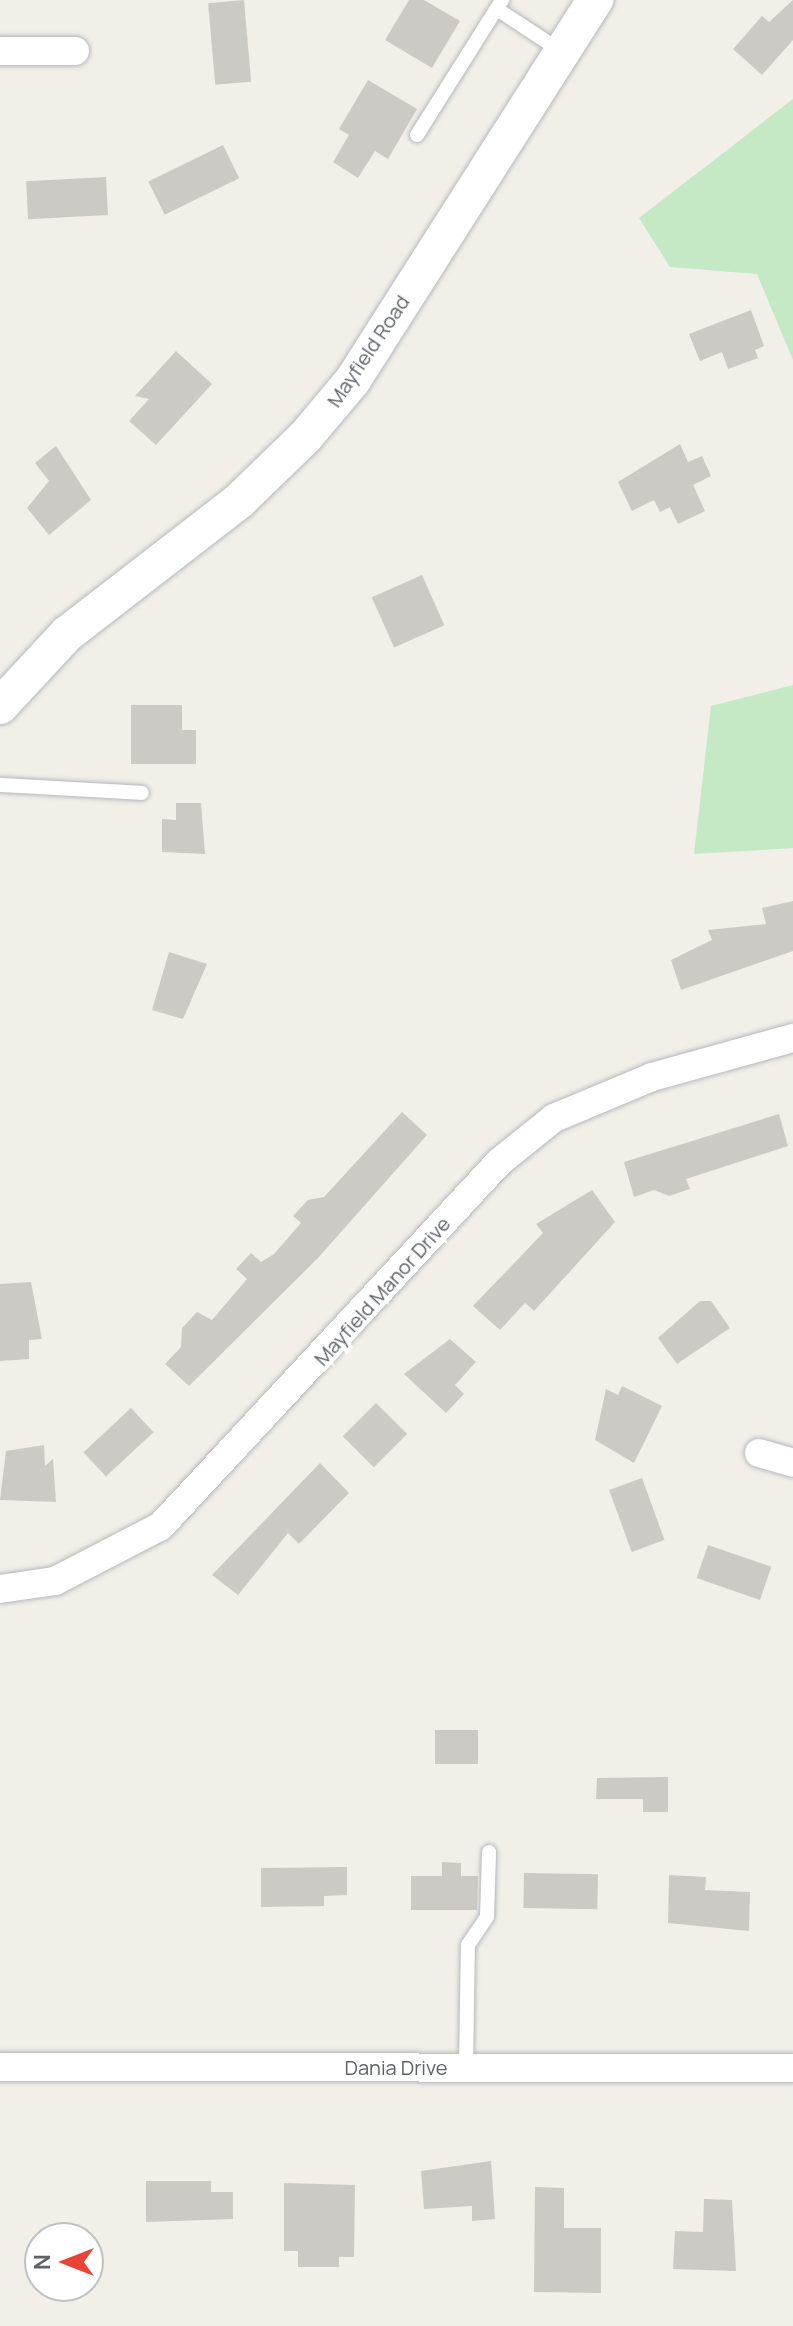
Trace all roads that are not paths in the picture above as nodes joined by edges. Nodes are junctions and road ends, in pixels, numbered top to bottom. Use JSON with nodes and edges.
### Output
{"nodes":[{"id":1,"x":595,"y":0,"type":"edge"},
{"id":2,"x":500,"y":5,"type":"edge"},
{"id":3,"x":0,"y":51,"type":"edge"},
{"id":4,"x":75,"y":51,"type":"dead end"},
{"id":5,"x":562,"y":51,"type":"junction"},
{"id":6,"x":417,"y":135,"type":"dead end"},
{"id":7,"x":0,"y":706,"type":"edge"},
{"id":8,"x":0,"y":785,"type":"edge"},
{"id":9,"x":142,"y":793,"type":"dead end"},
{"id":10,"x":793,"y":1038,"type":"edge"},
{"id":11,"x":759,"y":1453,"type":"dead end"},
{"id":12,"x":793,"y":1463,"type":"edge"},
{"id":13,"x":0,"y":1589,"type":"edge"},
{"id":14,"x":489,"y":1852,"type":"dead end"},
{"id":15,"x":0,"y":2067,"type":"edge"},
{"id":16,"x":466,"y":2067,"type":"junction"},
{"id":17,"x":793,"y":2068,"type":"edge"}],
"edges":[{"from":1,"to":5,"type":"street","name":"Mayfield Road"},
{"from":2,"to":5,"type":"lane"},
{"from":2,"to":6,"type":"lane"},
{"from":3,"to":4,"type":"street"},
{"from":5,"to":7,"type":"street","name":"Mayfield Road"},
{"from":8,"to":9,"type":"lane"},
{"from":10,"to":13,"type":"street","name":"Mayfield Manor Drive"},
{"from":11,"to":12,"type":"street"},
{"from":14,"to":16,"type":"lane"},
{"from":15,"to":16,"type":"street","name":"Dania Drive"},
{"from":16,"to":17,"type":"street","name":"Dania Drive"}]}
